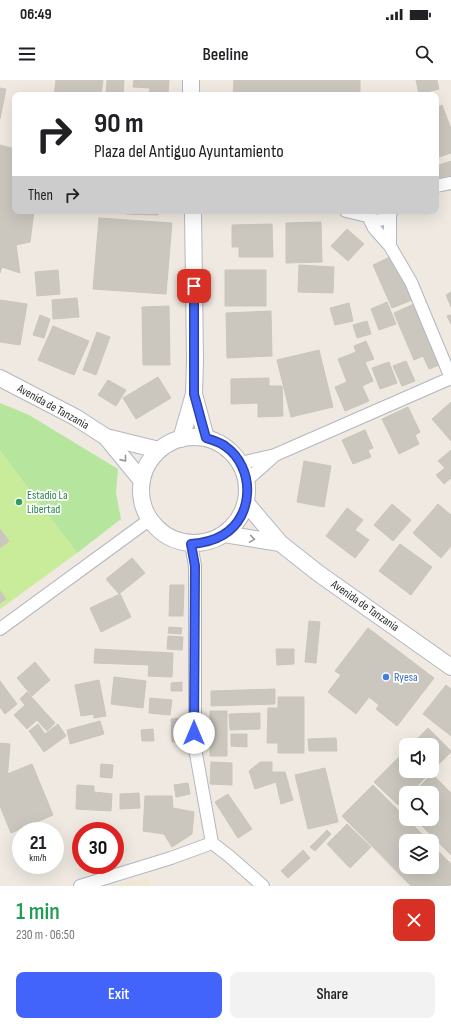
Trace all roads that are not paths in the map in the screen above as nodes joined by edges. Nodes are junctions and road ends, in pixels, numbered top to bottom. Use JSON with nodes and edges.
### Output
{"nodes":[{"id":1,"x":191,"y":80,"type":"edge"},
{"id":2,"x":191,"y":92,"type":"edge"},
{"id":3,"x":451,"y":183,"type":"edge"},
{"id":4,"x":439,"y":185,"type":"edge"},
{"id":5,"x":193,"y":214,"type":"edge"},
{"id":6,"x":390,"y":214,"type":"edge"},
{"id":7,"x":391,"y":214,"type":"edge"},
{"id":8,"x":366,"y":215,"type":"edge"},
{"id":9,"x":390,"y":246,"type":"junction"},
{"id":10,"x":0,"y":378,"type":"edge"},
{"id":11,"x":451,"y":379,"type":"edge"},
{"id":12,"x":194,"y":394,"type":"junction"},
{"id":13,"x":106,"y":438,"type":"junction"},
{"id":14,"x":180,"y":438,"type":"junction"},
{"id":15,"x":206,"y":438,"type":"junction"},
{"id":16,"x":159,"y":450,"type":"junction"},
{"id":17,"x":274,"y":455,"type":"junction"},
{"id":18,"x":241,"y":463,"type":"junction"},
{"id":19,"x":247,"y":480,"type":"junction"},
{"id":20,"x":142,"y":481,"type":"junction"},
{"id":21,"x":246,"y":503,"type":"junction"},
{"id":22,"x":149,"y":520,"type":"junction"},
{"id":23,"x":224,"y":534,"type":"junction"},
{"id":24,"x":191,"y":544,"type":"junction"},
{"id":25,"x":280,"y":544,"type":"junction"},
{"id":26,"x":0,"y":629,"type":"edge"},
{"id":27,"x":451,"y":667,"type":"edge"},
{"id":28,"x":212,"y":843,"type":"junction"},
{"id":29,"x":80,"y":886,"type":"edge"},
{"id":30,"x":263,"y":886,"type":"edge"}],
"edges":[{"from":1,"to":2,"type":"main road"},
{"from":3,"to":4,"type":"street"},
{"from":5,"to":12,"type":"main road"},
{"from":6,"to":8,"type":"street"},
{"from":7,"to":9,"type":"street"},
{"from":8,"to":9,"type":"street"},
{"from":9,"to":11,"type":"street"},
{"from":10,"to":13,"type":"main road","name":"Avenida de Tanzania"},
{"from":11,"to":17,"type":"street"},
{"from":12,"to":14,"type":"main road"},
{"from":12,"to":15,"type":"main road"},
{"from":13,"to":16,"type":"main road","name":"Avenida de Tanzania"},
{"from":13,"to":20,"type":"main road","name":"Avenida de Tanzania","one_way":true},
{"from":14,"to":15,"type":"main road"},
{"from":14,"to":16,"type":"main road"},
{"from":15,"to":18,"type":"main road"},
{"from":16,"to":20,"type":"main road"},
{"from":17,"to":18,"type":"street"},
{"from":17,"to":19,"type":"street"},
{"from":18,"to":19,"type":"main road"},
{"from":19,"to":21,"type":"main road"},
{"from":20,"to":22,"type":"main road"},
{"from":21,"to":23,"type":"main road"},
{"from":21,"to":25,"type":"main road","name":"Avenida de Tanzania"},
{"from":22,"to":24,"type":"main road"},
{"from":22,"to":26,"type":"street"},
{"from":23,"to":24,"type":"main road"},
{"from":23,"to":25,"type":"main road","name":"Avenida de Tanzania","one_way":true},
{"from":24,"to":28,"type":"street"},
{"from":25,"to":27,"type":"main road","name":"Avenida de Tanzania"},
{"from":28,"to":29,"type":"street"},
{"from":28,"to":30,"type":"street"}]}
